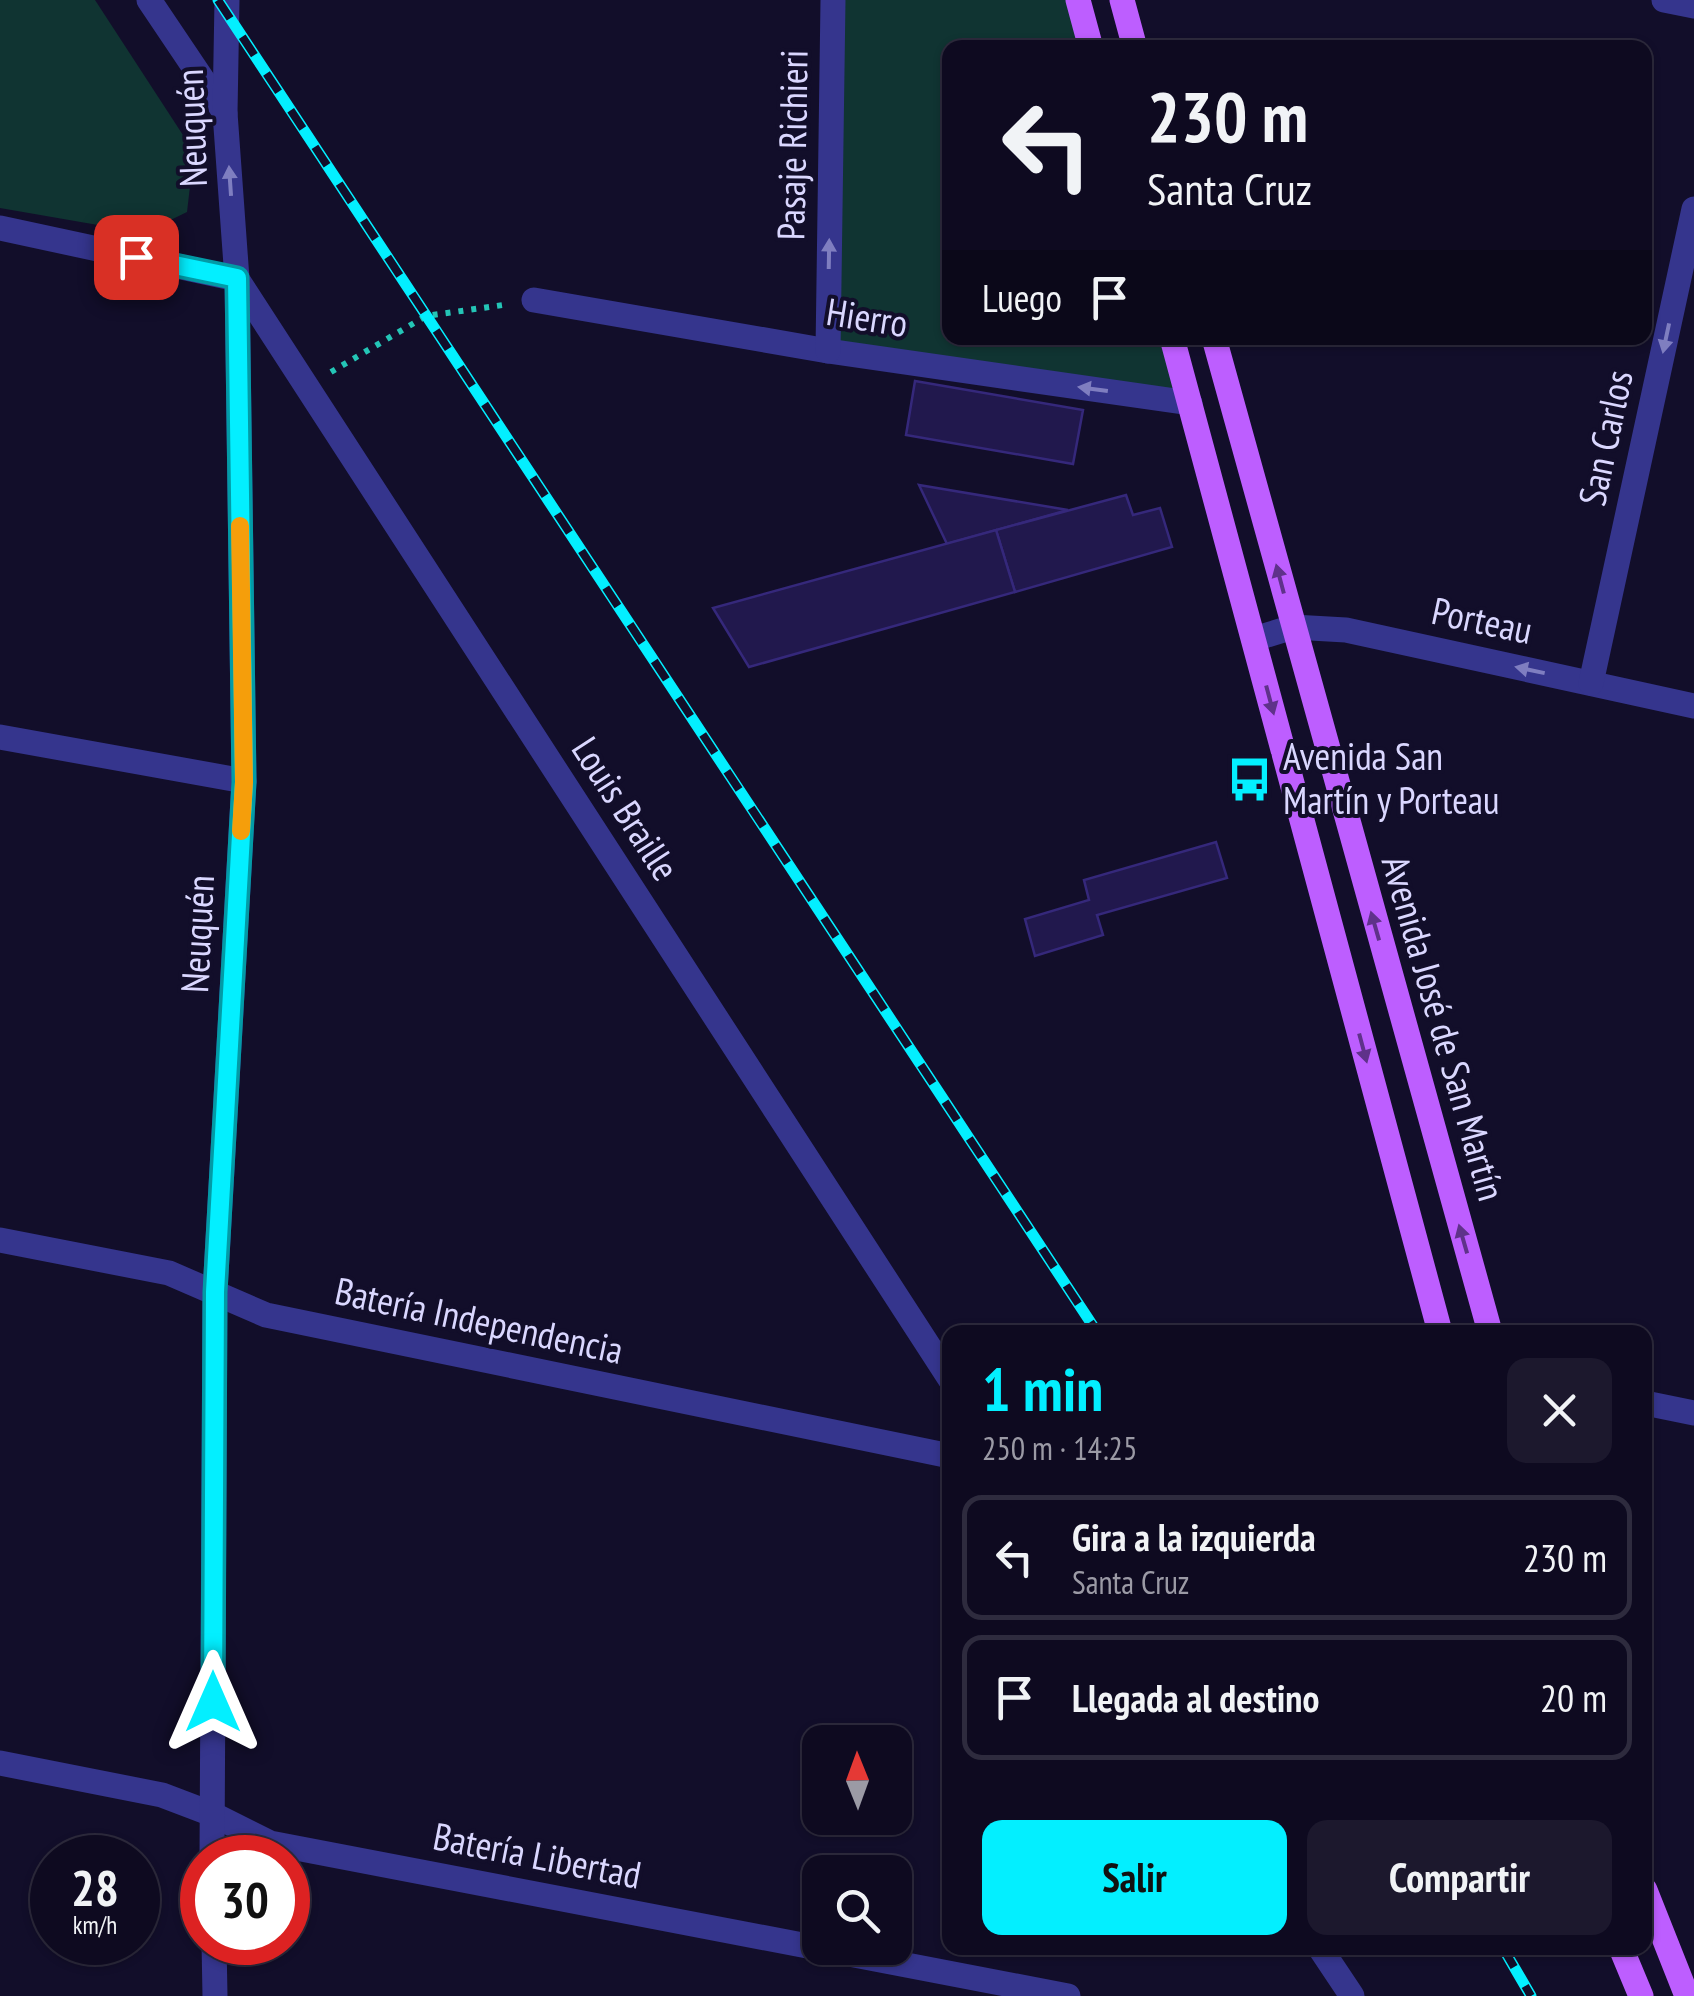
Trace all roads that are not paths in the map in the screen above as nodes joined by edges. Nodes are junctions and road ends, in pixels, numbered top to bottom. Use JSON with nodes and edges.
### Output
{"nodes":[{"id":1,"x":149,"y":0,"type":"edge"},
{"id":2,"x":832,"y":0,"type":"edge"},
{"id":3,"x":1078,"y":0,"type":"edge"},
{"id":4,"x":1122,"y":0,"type":"edge"},
{"id":5,"x":1664,"y":0,"type":"edge"},
{"id":6,"x":1694,"y":6,"type":"edge"},
{"id":7,"x":227,"y":7,"type":"edge"},
{"id":8,"x":1089,"y":40,"type":"edge"},
{"id":9,"x":1133,"y":40,"type":"edge"},
{"id":10,"x":225,"y":113,"type":"junction"},
{"id":11,"x":1694,"y":209,"type":"edge"},
{"id":12,"x":0,"y":228,"type":"edge"},
{"id":13,"x":237,"y":278,"type":"junction"},
{"id":14,"x":534,"y":300,"type":"road end"},
{"id":15,"x":1174,"y":345,"type":"edge"},
{"id":16,"x":1216,"y":345,"type":"edge"},
{"id":17,"x":828,"y":351,"type":"junction"},
{"id":18,"x":1190,"y":403,"type":"junction"},
{"id":19,"x":1293,"y":627,"type":"junction"},
{"id":20,"x":1254,"y":639,"type":"junction"},
{"id":21,"x":1591,"y":683,"type":"junction"},
{"id":22,"x":1694,"y":706,"type":"edge"},
{"id":23,"x":0,"y":737,"type":"edge"},
{"id":24,"x":244,"y":782,"type":"junction"},
{"id":25,"x":0,"y":1240,"type":"edge"},
{"id":26,"x":215,"y":1292,"type":"junction"},
{"id":27,"x":1438,"y":1325,"type":"edge"},
{"id":28,"x":1488,"y":1325,"type":"edge"},
{"id":29,"x":942,"y":1367,"type":"edge"},
{"id":30,"x":1652,"y":1404,"type":"edge"},
{"id":31,"x":1694,"y":1413,"type":"edge"},
{"id":32,"x":942,"y":1454,"type":"edge"},
{"id":33,"x":0,"y":1763,"type":"edge"},
{"id":34,"x":212,"y":1814,"type":"junction"},
{"id":35,"x":212,"y":1835,"type":"edge"},
{"id":36,"x":1652,"y":1908,"type":"edge"},
{"id":37,"x":1325,"y":1955,"type":"edge"},
{"id":38,"x":1624,"y":1955,"type":"edge"},
{"id":39,"x":214,"y":1965,"type":"edge"},
{"id":40,"x":215,"y":1996,"type":"edge"},
{"id":41,"x":1068,"y":1996,"type":"edge"},
{"id":42,"x":1352,"y":1996,"type":"edge"},
{"id":43,"x":1641,"y":1996,"type":"edge"},
{"id":44,"x":1687,"y":1996,"type":"edge"}],
"edges":[{"from":1,"to":10,"type":"street"},
{"from":17,"to":2,"type":"street","name":"Pasaje Richieri","one_way":true},
{"from":3,"to":8,"type":"main road"},
{"from":4,"to":9,"type":"main road"},
{"from":5,"to":6,"type":"street"},
{"from":7,"to":10,"type":"street","name":"Neuquén"},
{"from":13,"to":10,"type":"street","name":"Neuquén","one_way":true},
{"from":11,"to":21,"type":"street","name":"San Carlos","one_way":true},
{"from":12,"to":13,"type":"street"},
{"from":13,"to":24,"type":"street","name":"Neuquén"},
{"from":13,"to":29,"type":"street","name":"Louis Braille"},
{"from":14,"to":17,"type":"street","name":"Hierro"},
{"from":15,"to":18,"type":"main road"},
{"from":19,"to":16,"type":"main road","name":"Avenida José de San Martín","one_way":true},
{"from":18,"to":17,"type":"street","name":"Hierro","one_way":true},
{"from":18,"to":20,"type":"main road"},
{"from":19,"to":20,"type":"street","name":"Porteau"},
{"from":21,"to":19,"type":"street","name":"Porteau","one_way":true},
{"from":28,"to":19,"type":"main road","name":"Avenida José de San Martín","one_way":true},
{"from":20,"to":27,"type":"main road","one_way":true},
{"from":21,"to":22,"type":"street","name":"Porteau"},
{"from":23,"to":24,"type":"street"},
{"from":24,"to":26,"type":"street","name":"Neuquén"},
{"from":25,"to":26,"type":"street","name":"Batería Independencia"},
{"from":26,"to":32,"type":"street","name":"Batería Independencia"},
{"from":26,"to":34,"type":"street","name":"Neuquén"},
{"from":30,"to":31,"type":"street"},
{"from":33,"to":34,"type":"street","name":"Batería Libertad"},
{"from":34,"to":35,"type":"street","name":"Neuquén"},
{"from":34,"to":41,"type":"street","name":"Batería Libertad"},
{"from":36,"to":44,"type":"main road"},
{"from":37,"to":42,"type":"street"},
{"from":38,"to":43,"type":"main road"},
{"from":39,"to":40,"type":"street"}]}
